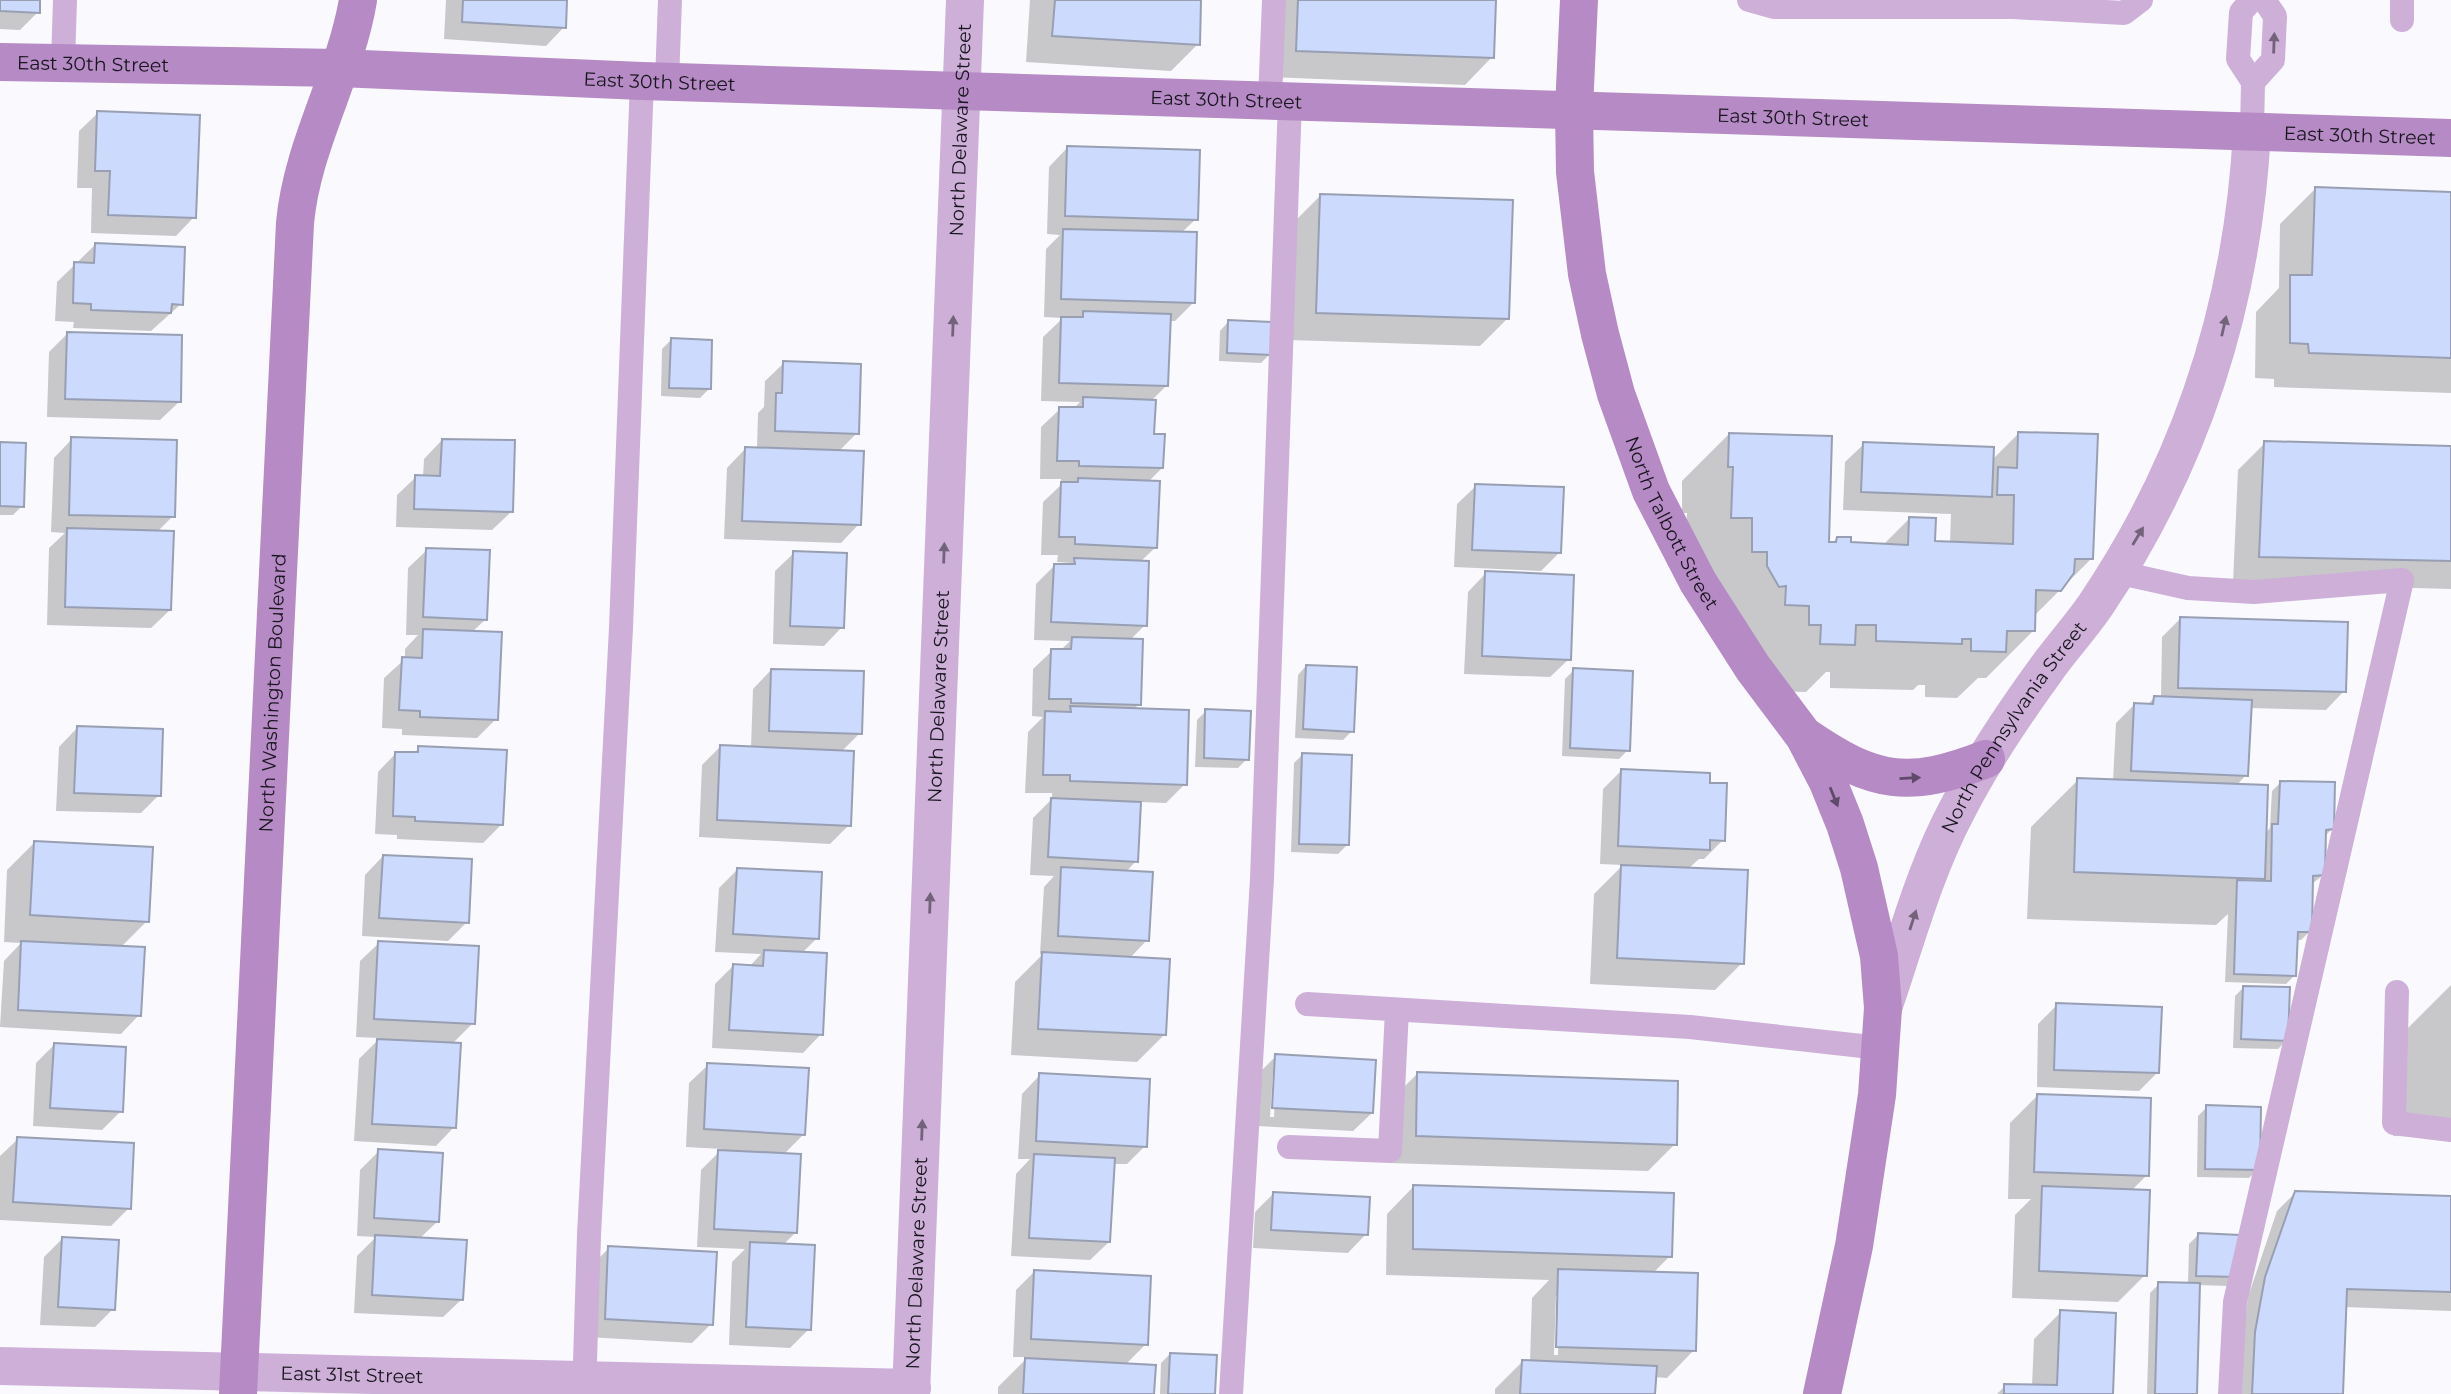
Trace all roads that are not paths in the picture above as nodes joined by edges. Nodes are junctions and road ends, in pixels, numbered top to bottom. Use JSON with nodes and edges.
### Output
{"nodes":[{"id":1,"x":65,"y":0,"type":"edge"},
{"id":2,"x":358,"y":0,"type":"edge"},
{"id":3,"x":670,"y":0,"type":"edge"},
{"id":4,"x":965,"y":0,"type":"edge"},
{"id":5,"x":1274,"y":0,"type":"edge"},
{"id":6,"x":1579,"y":0,"type":"edge"},
{"id":7,"x":1749,"y":0,"type":"edge"},
{"id":8,"x":2141,"y":0,"type":"edge"},
{"id":9,"x":2252,"y":0,"type":"edge"},
{"id":10,"x":2264,"y":0,"type":"edge"},
{"id":11,"x":0,"y":62,"type":"edge"},
{"id":12,"x":63,"y":63,"type":"junction"},
{"id":13,"x":339,"y":68,"type":"junction"},
{"id":14,"x":655,"y":81,"type":"junction"},
{"id":15,"x":2253,"y":82,"type":"junction"},
{"id":16,"x":962,"y":91,"type":"junction"},
{"id":17,"x":1280,"y":100,"type":"junction"},
{"id":18,"x":1574,"y":109,"type":"junction"},
{"id":19,"x":2252,"y":131,"type":"junction"},
{"id":20,"x":2451,"y":138,"type":"edge"},
{"id":21,"x":2116,"y":572,"type":"junction"},
{"id":22,"x":1804,"y":736,"type":"junction"},
{"id":23,"x":1986,"y":759,"type":"junction"},
{"id":24,"x":2397,"y":992,"type":"dead end"},
{"id":25,"x":1307,"y":1004,"type":"dead end"},
{"id":26,"x":1883,"y":1008,"type":"junction"},
{"id":27,"x":1397,"y":1010,"type":"junction"},
{"id":28,"x":1880,"y":1048,"type":"junction"},
{"id":29,"x":2451,"y":1130,"type":"edge"},
{"id":30,"x":1289,"y":1147,"type":"dead end"},
{"id":31,"x":0,"y":1366,"type":"edge"},
{"id":32,"x":239,"y":1383,"type":"edge"},
{"id":33,"x":585,"y":1387,"type":"edge"},
{"id":34,"x":912,"y":1391,"type":"edge"},
{"id":35,"x":1231,"y":1394,"type":"edge"},
{"id":36,"x":1822,"y":1394,"type":"edge"},
{"id":37,"x":2230,"y":1394,"type":"edge"}],
"edges":[{"from":1,"to":12,"type":"lane"},
{"from":2,"to":13,"type":"street","name":"North Washington Boulevard"},
{"from":3,"to":14,"type":"lane"},
{"from":4,"to":16,"type":"street","name":"North Delaware Street"},
{"from":5,"to":17,"type":"lane"},
{"from":6,"to":18,"type":"street","name":"North Talbott Street"},
{"from":7,"to":8,"type":"lane"},
{"from":9,"to":15,"type":"lane","name":"North Pennsylvania Street"},
{"from":15,"to":10,"type":"lane","one_way":true},
{"from":11,"to":12,"type":"street","name":"East 30th Street"},
{"from":12,"to":13,"type":"street","name":"East 30th Street"},
{"from":13,"to":14,"type":"street","name":"East 30th Street"},
{"from":13,"to":32,"type":"street","name":"North Washington Boulevard"},
{"from":14,"to":16,"type":"street","name":"East 30th Street"},
{"from":14,"to":33,"type":"lane"},
{"from":15,"to":19,"type":"lane","name":"North Pennsylvania Street"},
{"from":16,"to":17,"type":"street","name":"East 30th Street"},
{"from":34,"to":16,"type":"street","name":"North Delaware Street","one_way":true},
{"from":17,"to":18,"type":"street","name":"East 30th Street"},
{"from":17,"to":35,"type":"lane"},
{"from":18,"to":19,"type":"street","name":"East 30th Street"},
{"from":18,"to":22,"type":"street","name":"North Talbott Street"},
{"from":19,"to":20,"type":"street","name":"East 30th Street"},
{"from":21,"to":19,"type":"street","name":"North Pennsylvania Street","one_way":true},
{"from":21,"to":23,"type":"street","name":"North Pennsylvania Street"},
{"from":21,"to":37,"type":"lane"},
{"from":22,"to":23,"type":"street","one_way":true},
{"from":22,"to":26,"type":"street","name":"North Talbott Street","one_way":true},
{"from":26,"to":23,"type":"street","name":"North Pennsylvania Street","one_way":true},
{"from":24,"to":29,"type":"lane"},
{"from":25,"to":27,"type":"lane"},
{"from":26,"to":28,"type":"street","name":"North Pennsylvania Street"},
{"from":27,"to":28,"type":"lane"},
{"from":27,"to":30,"type":"lane"},
{"from":28,"to":36,"type":"street","name":"North Pennsylvania Street"},
{"from":31,"to":32,"type":"street","name":"East 31st Street"},
{"from":32,"to":33,"type":"street","name":"East 31st Street"},
{"from":33,"to":34,"type":"street","name":"East 31st Street"}]}
